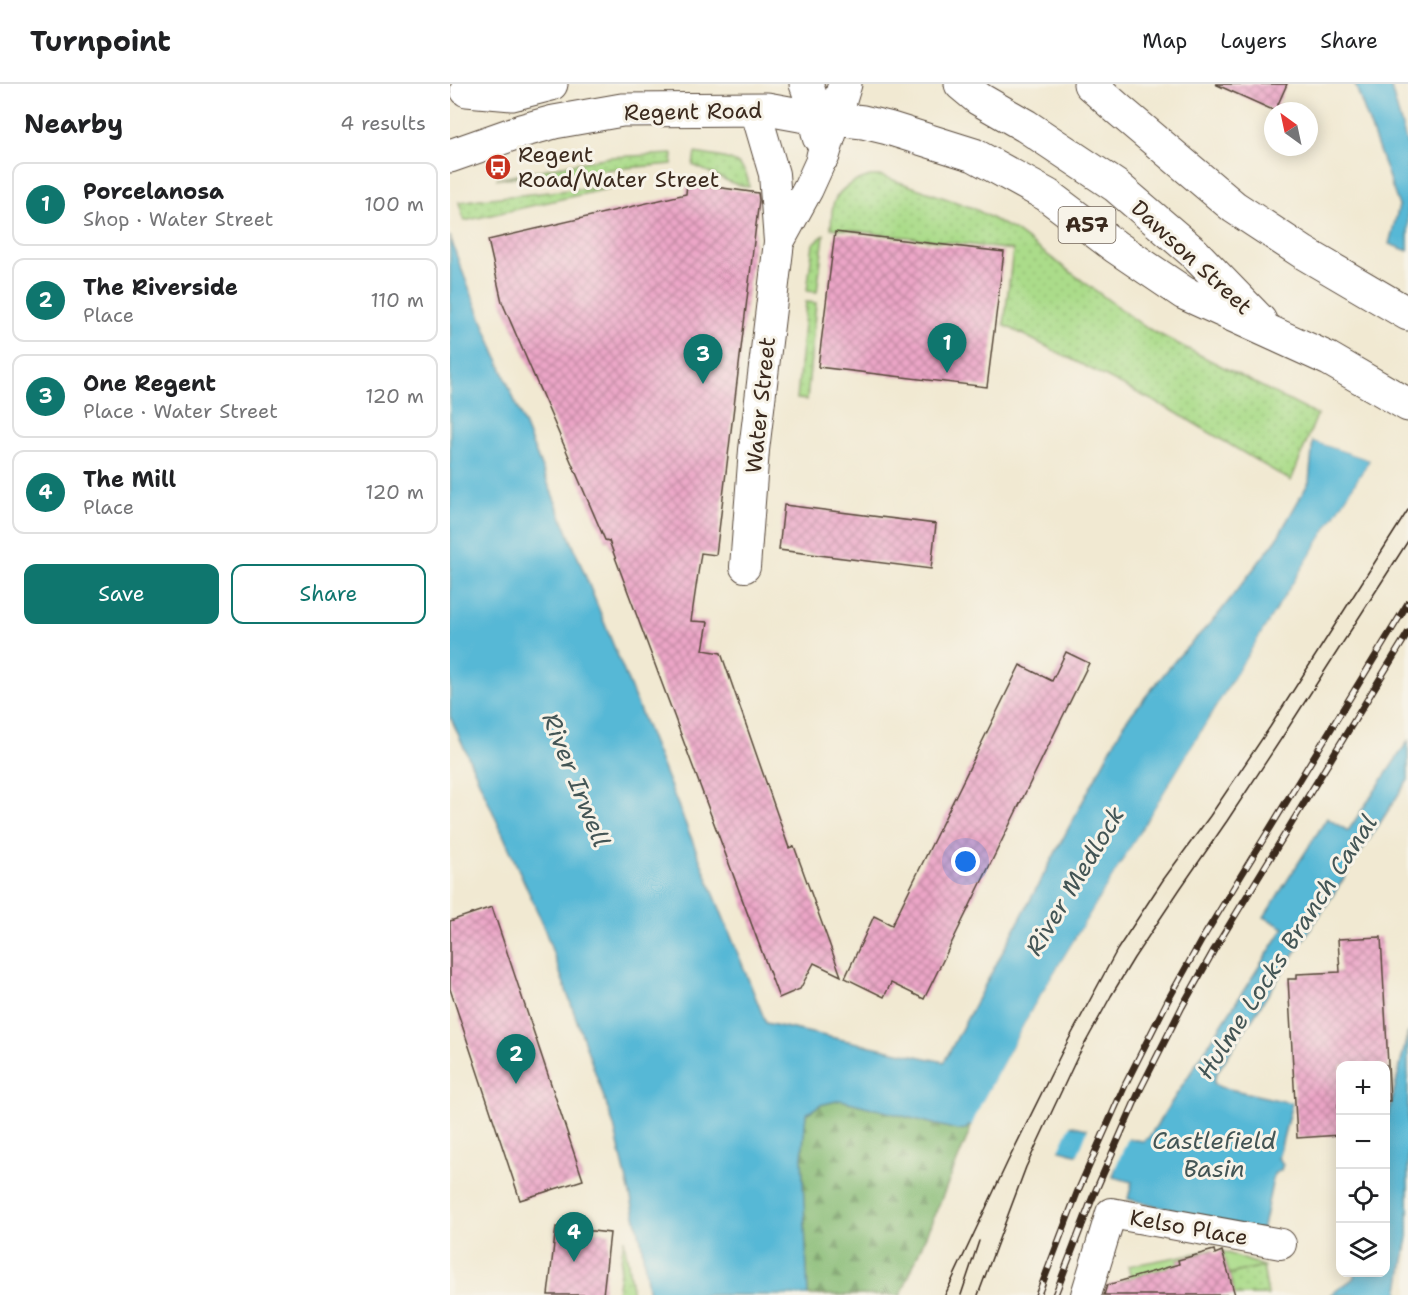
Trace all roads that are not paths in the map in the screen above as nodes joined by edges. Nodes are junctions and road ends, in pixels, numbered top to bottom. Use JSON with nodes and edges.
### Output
{"nodes":[{"id":1,"x":551,"y":84,"type":"edge"},
{"id":2,"x":845,"y":84,"type":"edge"},
{"id":3,"x":961,"y":84,"type":"edge"},
{"id":4,"x":1090,"y":84,"type":"edge"},
{"id":5,"x":466,"y":91,"type":"edge"},
{"id":6,"x":755,"y":100,"type":"edge"},
{"id":7,"x":819,"y":100,"type":"edge"},
{"id":8,"x":870,"y":124,"type":"junction"},
{"id":9,"x":450,"y":156,"type":"edge"},
{"id":10,"x":823,"y":156,"type":"junction"},
{"id":11,"x":779,"y":242,"type":"junction"},
{"id":12,"x":1408,"y":314,"type":"edge"},
{"id":13,"x":1271,"y":333,"type":"junction"},
{"id":14,"x":1403,"y":401,"type":"edge"},
{"id":15,"x":746,"y":567,"type":"dead end"},
{"id":16,"x":1281,"y":1244,"type":"dead end"},
{"id":17,"x":1086,"y":1295,"type":"edge"}],
"edges":[{"from":1,"to":5,"type":"highway"},
{"from":2,"to":7,"type":"highway"},
{"from":3,"to":13,"type":"highway","name":"Dawson Street","number":"A57"},
{"from":4,"to":12,"type":"highway"},
{"from":6,"to":7,"type":"highway","name":"Regent Road"},
{"from":6,"to":9,"type":"highway","name":"Regent Road"},
{"from":6,"to":11,"type":"street","name":"Water Street"},
{"from":7,"to":8,"type":"highway","name":"Dawson Street","number":"A57"},
{"from":7,"to":10,"type":"highway"},
{"from":8,"to":10,"type":"highway"},
{"from":8,"to":13,"type":"highway","name":"Dawson Street","number":"A57"},
{"from":10,"to":11,"type":"street","name":"Water Street"},
{"from":11,"to":15,"type":"street","name":"Water Street"},
{"from":13,"to":14,"type":"highway","name":"Dawson Street","number":"A57"},
{"from":16,"to":17,"type":"street","name":"Kelso Place"}]}
